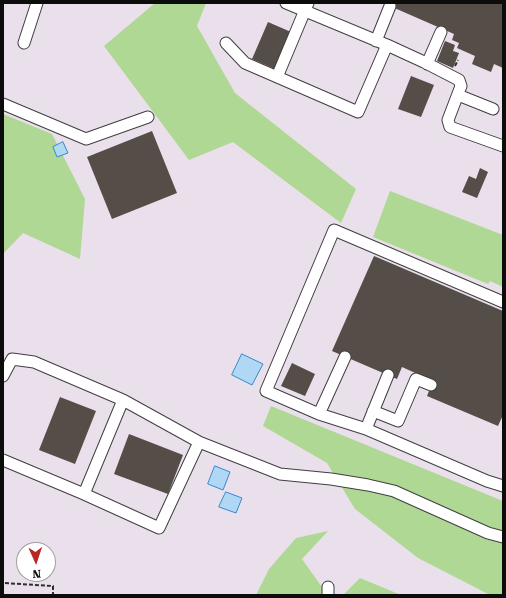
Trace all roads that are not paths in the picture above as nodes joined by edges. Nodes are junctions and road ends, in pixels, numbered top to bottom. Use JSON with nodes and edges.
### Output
{"nodes":[{"id":1,"x":37,"y":3,"type":"edge"},
{"id":2,"x":286,"y":3,"type":"edge"},
{"id":3,"x":390,"y":6,"type":"dead end"},
{"id":4,"x":306,"y":7,"type":"edge"},
{"id":5,"x":441,"y":32,"type":"dead end"},
{"id":6,"x":24,"y":43,"type":"dead end"},
{"id":7,"x":226,"y":43,"type":"dead end"},
{"id":8,"x":381,"y":43,"type":"junction"},
{"id":9,"x":427,"y":64,"type":"junction"},
{"id":10,"x":277,"y":77,"type":"junction"},
{"id":11,"x":458,"y":95,"type":"junction"},
{"id":12,"x":3,"y":104,"type":"edge"},
{"id":13,"x":493,"y":109,"type":"dead end"},
{"id":14,"x":148,"y":116,"type":"dead end"},
{"id":15,"x":503,"y":146,"type":"edge"},
{"id":16,"x":503,"y":302,"type":"edge"},
{"id":17,"x":345,"y":357,"type":"dead end"},
{"id":18,"x":6,"y":365,"type":"edge"},
{"id":19,"x":388,"y":375,"type":"dead end"},
{"id":20,"x":3,"y":376,"type":"edge"},
{"id":21,"x":431,"y":385,"type":"dead end"},
{"id":22,"x":123,"y":400,"type":"junction"},
{"id":23,"x":373,"y":411,"type":"junction"},
{"id":24,"x":319,"y":414,"type":"junction"},
{"id":25,"x":366,"y":429,"type":"junction"},
{"id":26,"x":199,"y":442,"type":"junction"},
{"id":27,"x":3,"y":460,"type":"edge"},
{"id":28,"x":503,"y":486,"type":"edge"},
{"id":29,"x":84,"y":494,"type":"junction"},
{"id":30,"x":503,"y":537,"type":"edge"}],
"edges":[{"from":1,"to":6,"type":"lane"},
{"from":2,"to":4,"type":"lane"},
{"from":3,"to":8,"type":"lane"},
{"from":4,"to":8,"type":"lane"},
{"from":4,"to":10,"type":"lane"},
{"from":5,"to":9,"type":"lane"},
{"from":7,"to":10,"type":"lane"},
{"from":8,"to":9,"type":"lane"},
{"from":8,"to":10,"type":"lane"},
{"from":9,"to":11,"type":"lane"},
{"from":11,"to":13,"type":"lane"},
{"from":11,"to":15,"type":"lane"},
{"from":12,"to":14,"type":"lane"},
{"from":16,"to":24,"type":"lane"},
{"from":17,"to":24,"type":"lane"},
{"from":18,"to":20,"type":"lane"},
{"from":18,"to":22,"type":"lane"},
{"from":19,"to":23,"type":"lane"},
{"from":21,"to":23,"type":"lane"},
{"from":22,"to":26,"type":"lane"},
{"from":22,"to":29,"type":"lane"},
{"from":23,"to":25,"type":"lane"},
{"from":24,"to":25,"type":"lane"},
{"from":25,"to":28,"type":"lane"},
{"from":26,"to":29,"type":"lane"},
{"from":26,"to":30,"type":"lane"},
{"from":27,"to":29,"type":"lane"}]}
